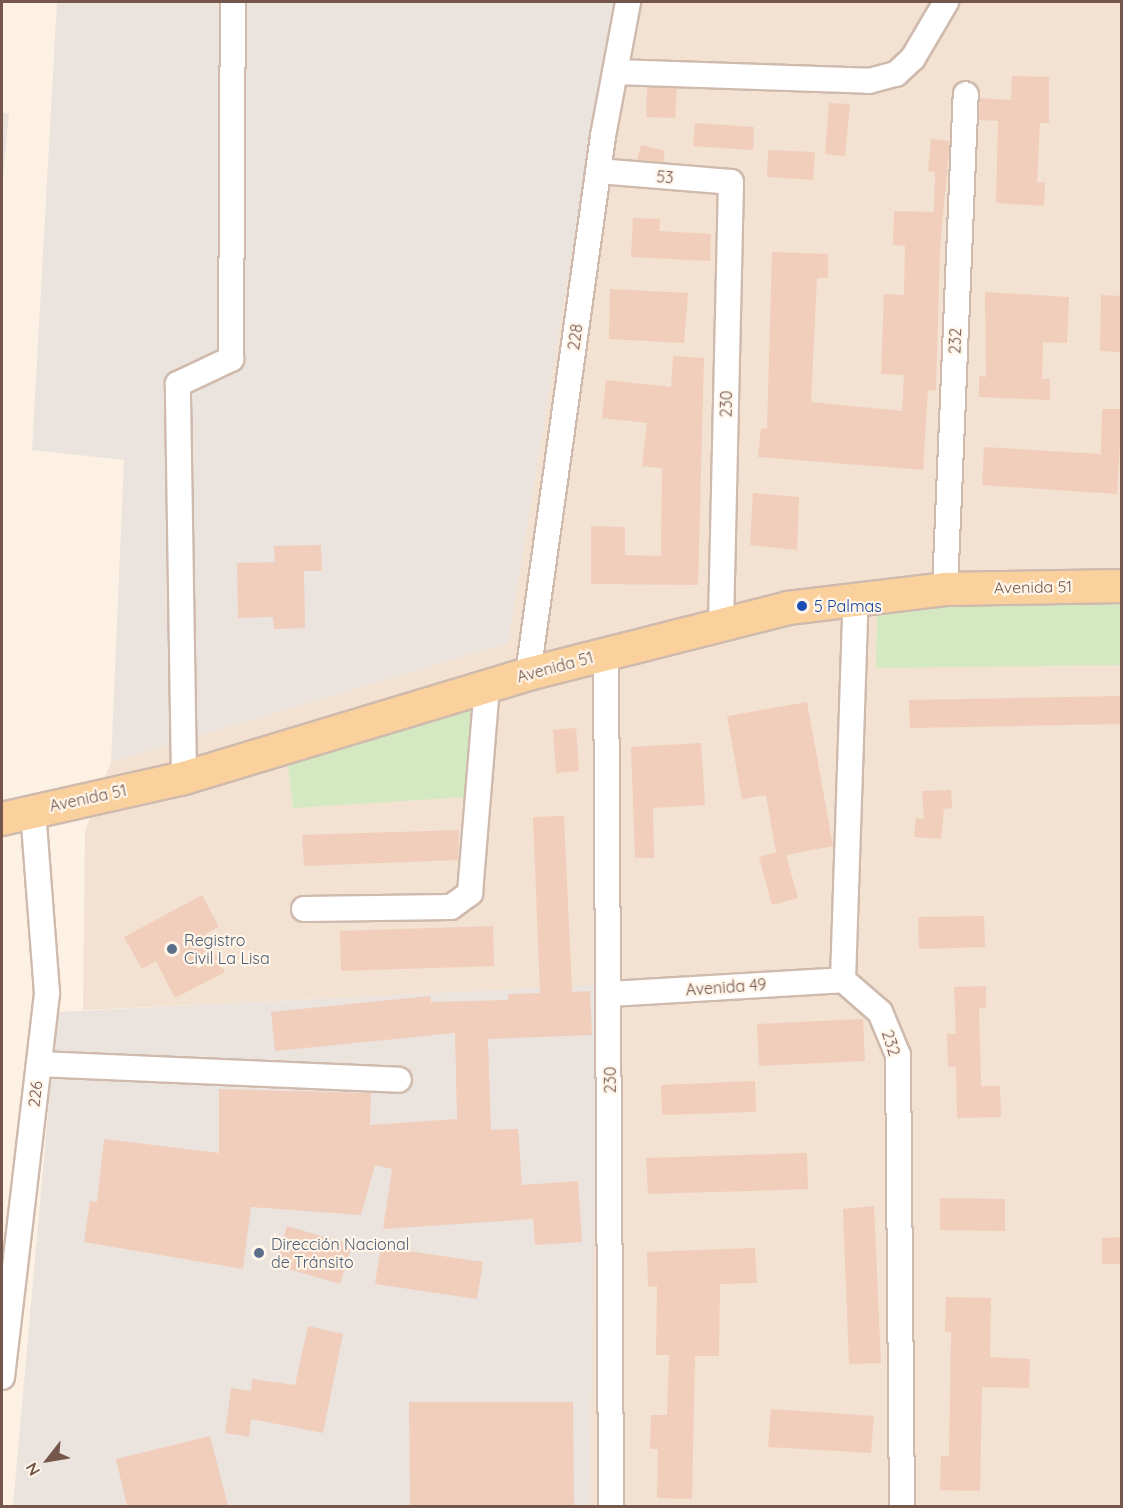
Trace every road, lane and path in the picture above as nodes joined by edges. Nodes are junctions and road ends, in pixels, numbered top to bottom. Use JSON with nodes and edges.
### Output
{"nodes":[{"id":1,"x":232,"y":2,"type":"edge"},
{"id":2,"x":628,"y":2,"type":"edge"},
{"id":3,"x":945,"y":2,"type":"edge"},
{"id":4,"x":615,"y":72,"type":"junction"},
{"id":5,"x":966,"y":94,"type":"dead end"},
{"id":6,"x":598,"y":171,"type":"junction"},
{"id":7,"x":731,"y":182,"type":"joint"},
{"id":8,"x":1122,"y":586,"type":"edge"},
{"id":9,"x":945,"y":589,"type":"junction"},
{"id":10,"x":856,"y":598,"type":"junction"},
{"id":11,"x":721,"y":625,"type":"junction"},
{"id":12,"x":606,"y":653,"type":"junction"},
{"id":13,"x":528,"y":674,"type":"junction"},
{"id":14,"x":487,"y":687,"type":"junction"},
{"id":15,"x":184,"y":778,"type":"junction"},
{"id":16,"x":33,"y":810,"type":"junction"},
{"id":17,"x":2,"y":819,"type":"edge"},
{"id":18,"x":304,"y":909,"type":"dead end"},
{"id":19,"x":843,"y":980,"type":"junction"},
{"id":20,"x":609,"y":994,"type":"junction"},
{"id":21,"x":39,"y":1064,"type":"junction"},
{"id":22,"x":399,"y":1080,"type":"dead end"},
{"id":23,"x":2,"y":1377,"type":"edge"},
{"id":24,"x":611,"y":1506,"type":"edge"},
{"id":25,"x":902,"y":1506,"type":"edge"}],
"edges":[{"from":1,"to":15,"type":"street"},
{"from":2,"to":4,"type":"street","name":"228"},
{"from":3,"to":4,"type":"street"},
{"from":4,"to":6,"type":"street","name":"228"},
{"from":5,"to":9,"type":"street","name":"232"},
{"from":6,"to":7,"type":"street","name":"53"},
{"from":6,"to":13,"type":"street","name":"228"},
{"from":7,"to":11,"type":"street","name":"230"},
{"from":8,"to":9,"type":"main road","name":"Avenida 51"},
{"from":9,"to":10,"type":"main road","name":"Avenida 51"},
{"from":10,"to":11,"type":"main road","name":"Avenida 51"},
{"from":10,"to":19,"type":"street"},
{"from":11,"to":12,"type":"main road","name":"Avenida 51"},
{"from":12,"to":13,"type":"main road","name":"Avenida 51"},
{"from":12,"to":20,"type":"street","name":"230"},
{"from":13,"to":14,"type":"main road","name":"Avenida 51"},
{"from":14,"to":15,"type":"main road","name":"Avenida 51"},
{"from":14,"to":18,"type":"street"},
{"from":15,"to":16,"type":"main road","name":"Avenida 51"},
{"from":16,"to":17,"type":"main road","name":"Avenida 51"},
{"from":16,"to":21,"type":"street","name":"226"},
{"from":19,"to":20,"type":"street","name":"Avenida 49"},
{"from":19,"to":25,"type":"street","name":"232"},
{"from":20,"to":24,"type":"street","name":"230"},
{"from":21,"to":22,"type":"street"},
{"from":21,"to":23,"type":"street","name":"226"}]}
